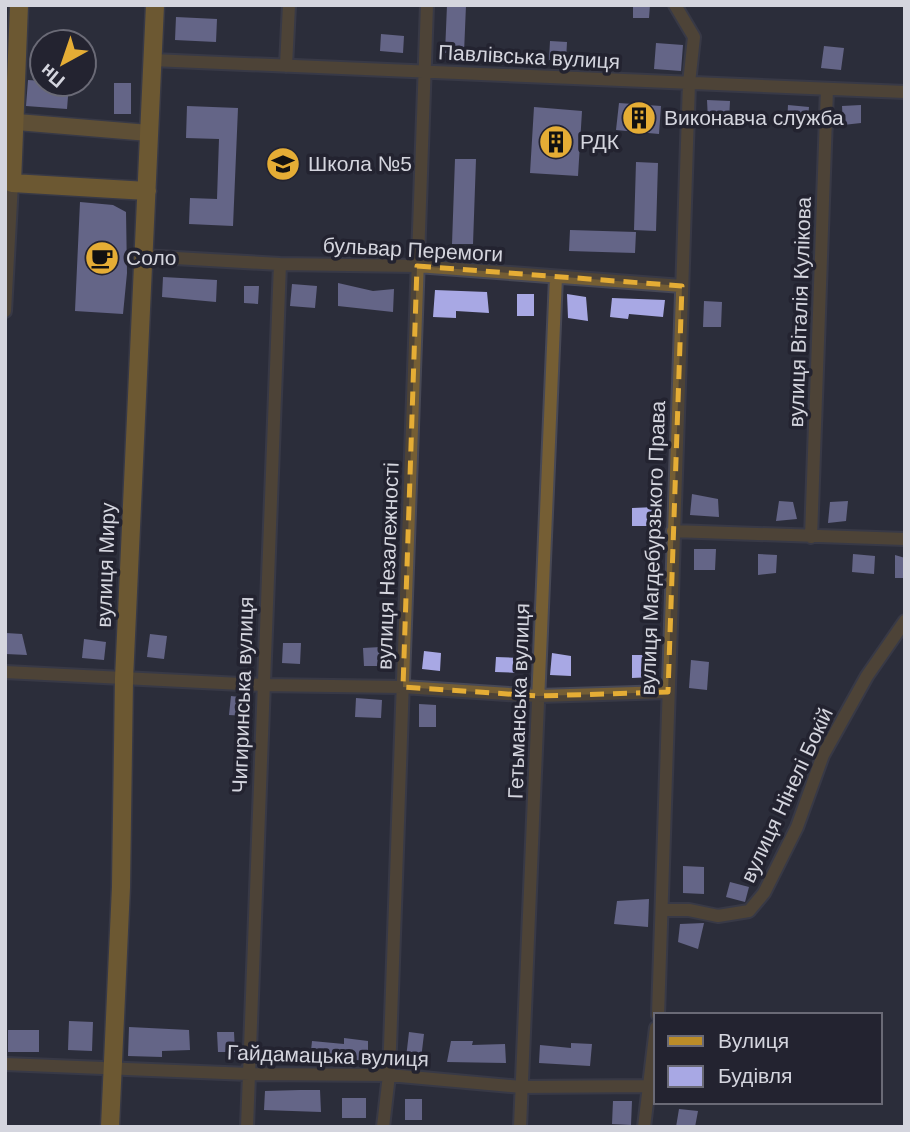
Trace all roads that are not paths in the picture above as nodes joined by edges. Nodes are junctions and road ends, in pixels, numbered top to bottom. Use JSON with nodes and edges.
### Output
{"nodes":[{"id":1,"x":19,"y":5,"type":"edge"},
{"id":2,"x":155,"y":5,"type":"edge"},
{"id":3,"x":289,"y":5,"type":"edge"},
{"id":4,"x":427,"y":5,"type":"edge"},
{"id":5,"x":675,"y":5,"type":"edge"},
{"id":6,"x":152,"y":60,"type":"junction"},
{"id":7,"x":286,"y":66,"type":"junction"},
{"id":8,"x":422,"y":71,"type":"junction"},
{"id":9,"x":689,"y":83,"type":"junction"},
{"id":10,"x":827,"y":89,"type":"junction"},
{"id":11,"x":905,"y":92,"type":"edge"},
{"id":12,"x":10,"y":121,"type":"edge"},
{"id":13,"x":149,"y":133,"type":"junction"},
{"id":14,"x":8,"y":183,"type":"edge"},
{"id":15,"x":146,"y":191,"type":"junction"},
{"id":16,"x":141,"y":256,"type":"junction"},
{"id":17,"x":280,"y":264,"type":"junction"},
{"id":18,"x":417,"y":266,"type":"junction"},
{"id":19,"x":556,"y":277,"type":"junction"},
{"id":20,"x":682,"y":286,"type":"junction"},
{"id":21,"x":5,"y":311,"type":"edge"},
{"id":22,"x":673,"y":531,"type":"junction"},
{"id":23,"x":811,"y":537,"type":"junction"},
{"id":24,"x":905,"y":539,"type":"edge"},
{"id":25,"x":905,"y":621,"type":"edge"},
{"id":26,"x":5,"y":672,"type":"edge"},
{"id":27,"x":124,"y":679,"type":"junction"},
{"id":28,"x":261,"y":685,"type":"junction"},
{"id":29,"x":403,"y":687,"type":"junction"},
{"id":30,"x":668,"y":692,"type":"junction"},
{"id":31,"x":538,"y":696,"type":"junction"},
{"id":32,"x":663,"y":910,"type":"junction"},
{"id":33,"x":658,"y":1013,"type":"edge"},
{"id":34,"x":654,"y":1045,"type":"edge"},
{"id":35,"x":5,"y":1064,"type":"edge"},
{"id":36,"x":113,"y":1066,"type":"junction"},
{"id":37,"x":249,"y":1074,"type":"junction"},
{"id":38,"x":390,"y":1075,"type":"junction"},
{"id":39,"x":649,"y":1086,"type":"junction"},
{"id":40,"x":522,"y":1087,"type":"junction"},
{"id":41,"x":110,"y":1127,"type":"edge"},
{"id":42,"x":247,"y":1127,"type":"edge"},
{"id":43,"x":383,"y":1127,"type":"edge"},
{"id":44,"x":520,"y":1127,"type":"edge"},
{"id":45,"x":644,"y":1127,"type":"edge"}],
"edges":[{"from":1,"to":12,"type":"main road"},
{"from":2,"to":6,"type":"main road","name":"вулиця Миру"},
{"from":3,"to":7,"type":"street"},
{"from":4,"to":8,"type":"street","name":"вулиця Незалежності"},
{"from":5,"to":9,"type":"street","name":"вулиця Магдебурзького Права"},
{"from":6,"to":7,"type":"street","name":"Павлівська вулиця"},
{"from":6,"to":13,"type":"main road","name":"вулиця Миру"},
{"from":7,"to":8,"type":"street","name":"Павлівська вулиця"},
{"from":8,"to":9,"type":"street","name":"Павлівська вулиця"},
{"from":8,"to":18,"type":"street","name":"вулиця Незалежності"},
{"from":9,"to":10,"type":"street","name":"Павлівська вулиця"},
{"from":9,"to":20,"type":"street","name":"вулиця Магдебурзького Права"},
{"from":10,"to":11,"type":"street","name":"Павлівська вулиця"},
{"from":10,"to":23,"type":"street","name":"вулиця Віталія Кулікова"},
{"from":12,"to":13,"type":"main road"},
{"from":12,"to":14,"type":"main road"},
{"from":13,"to":15,"type":"main road","name":"вулиця Миру"},
{"from":14,"to":15,"type":"main road"},
{"from":14,"to":21,"type":"street"},
{"from":15,"to":16,"type":"main road","name":"вулиця Миру"},
{"from":16,"to":17,"type":"street","name":"бульвар Перемоги"},
{"from":16,"to":27,"type":"main road","name":"вулиця Миру"},
{"from":17,"to":18,"type":"street","name":"бульвар Перемоги"},
{"from":17,"to":28,"type":"street","name":"Чигиринська вулиця"},
{"from":18,"to":19,"type":"street","name":"бульвар Перемоги"},
{"from":18,"to":29,"type":"street","name":"вулиця Незалежності"},
{"from":19,"to":20,"type":"street","name":"бульвар Перемоги"},
{"from":19,"to":31,"type":"street","name":"Гетьманська вулиця"},
{"from":20,"to":22,"type":"street","name":"вулиця Магдебурзького Права"},
{"from":22,"to":23,"type":"street"},
{"from":22,"to":30,"type":"street","name":"вулиця Магдебурзького Права"},
{"from":23,"to":24,"type":"street"},
{"from":25,"to":32,"type":"street","name":"вулиця Нінелі Бокій"},
{"from":26,"to":27,"type":"street"},
{"from":27,"to":28,"type":"street"},
{"from":27,"to":36,"type":"main road","name":"вулиця Миру"},
{"from":28,"to":29,"type":"street"},
{"from":28,"to":37,"type":"street","name":"Чигиринська вулиця"},
{"from":29,"to":31,"type":"street"},
{"from":29,"to":38,"type":"street","name":"вулиця Незалежності"},
{"from":30,"to":31,"type":"street"},
{"from":30,"to":32,"type":"street","name":"вулиця Магдебурзького Права"},
{"from":31,"to":40,"type":"street","name":"Гетьманська вулиця"},
{"from":32,"to":33,"type":"street","name":"вулиця Магдебурзького Права"},
{"from":34,"to":39,"type":"street"},
{"from":35,"to":36,"type":"street","name":"Гайдамацька вулиця"},
{"from":36,"to":37,"type":"street","name":"Гайдамацька вулиця"},
{"from":36,"to":41,"type":"main road","name":"вулиця Миру"},
{"from":37,"to":38,"type":"street","name":"Гайдамацька вулиця"},
{"from":37,"to":42,"type":"street","name":"Чигиринська вулиця"},
{"from":38,"to":40,"type":"street","name":"Гайдамацька вулиця"},
{"from":38,"to":43,"type":"street","name":"вулиця Незалежності"},
{"from":39,"to":40,"type":"street","name":"Гайдамацька вулиця"},
{"from":39,"to":45,"type":"street"},
{"from":40,"to":44,"type":"street","name":"Гетьманська вулиця"}]}
